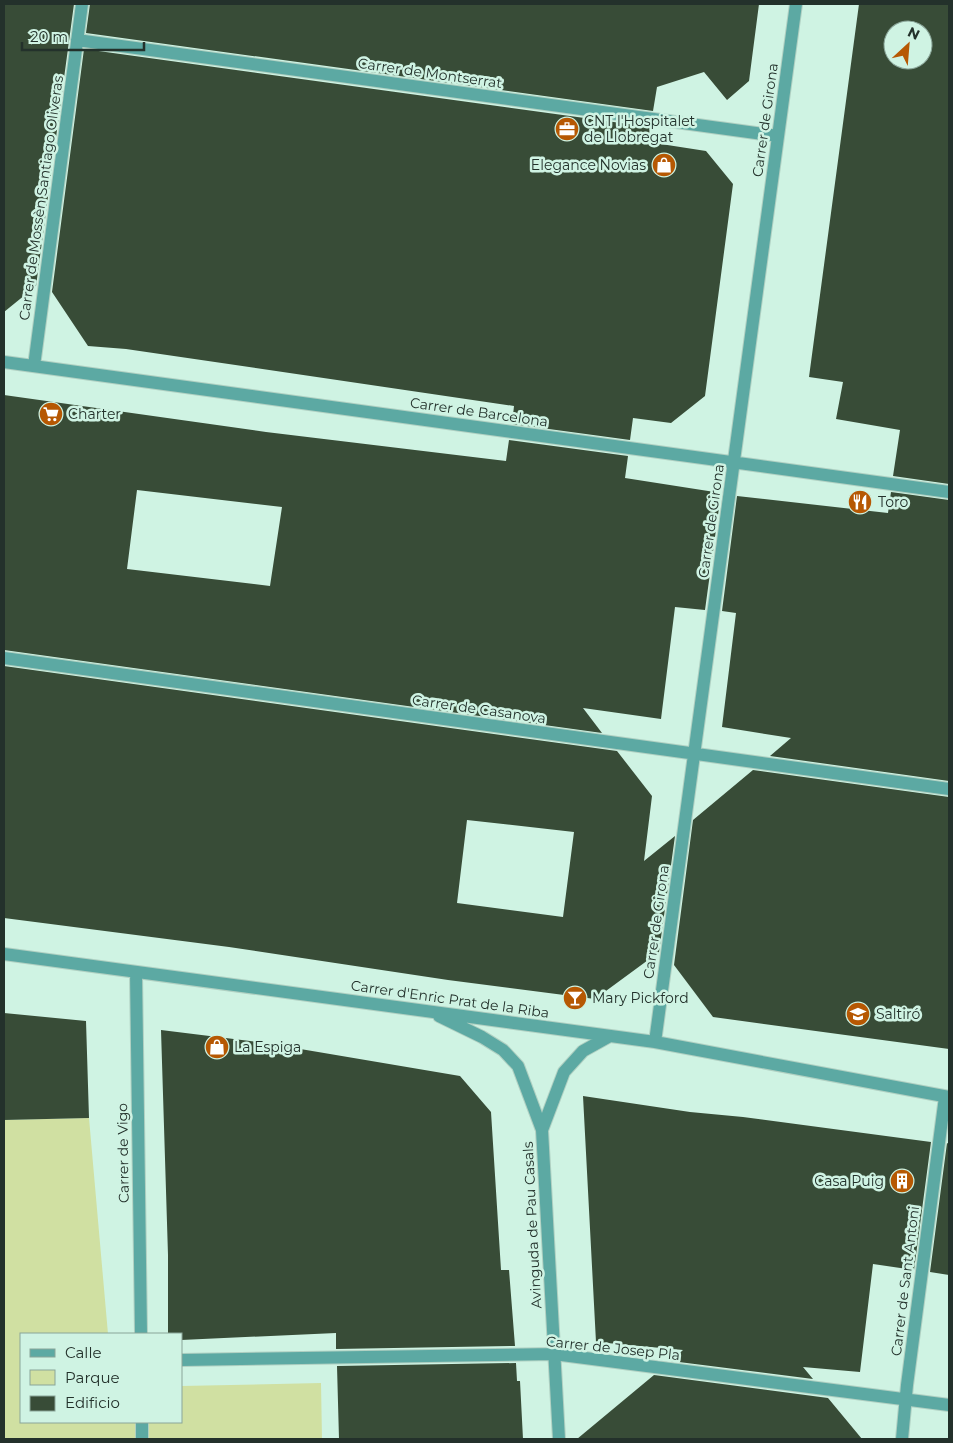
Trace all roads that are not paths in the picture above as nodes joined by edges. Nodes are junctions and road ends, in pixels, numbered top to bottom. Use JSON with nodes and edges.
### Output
{"nodes":[{"id":1,"x":82,"y":4,"type":"edge"},
{"id":2,"x":796,"y":4,"type":"edge"},
{"id":3,"x":77,"y":40,"type":"junction"},
{"id":4,"x":778,"y":136,"type":"junction"},
{"id":5,"x":4,"y":362,"type":"edge"},
{"id":6,"x":34,"y":366,"type":"junction"},
{"id":7,"x":734,"y":463,"type":"junction"},
{"id":8,"x":949,"y":492,"type":"edge"},
{"id":9,"x":4,"y":658,"type":"edge"},
{"id":10,"x":694,"y":753,"type":"junction"},
{"id":11,"x":949,"y":789,"type":"edge"},
{"id":12,"x":4,"y":954,"type":"edge"},
{"id":13,"x":136,"y":972,"type":"junction"},
{"id":14,"x":431,"y":1012,"type":"junction"},
{"id":15,"x":610,"y":1036,"type":"junction"},
{"id":16,"x":655,"y":1042,"type":"junction"},
{"id":17,"x":947,"y":1097,"type":"edge"},
{"id":18,"x":542,"y":1130,"type":"junction"},
{"id":19,"x":140,"y":1333,"type":"edge"},
{"id":20,"x":554,"y":1354,"type":"junction"},
{"id":21,"x":182,"y":1360,"type":"edge"},
{"id":22,"x":905,"y":1400,"type":"junction"},
{"id":23,"x":949,"y":1406,"type":"edge"},
{"id":24,"x":142,"y":1423,"type":"edge"},
{"id":25,"x":142,"y":1439,"type":"edge"},
{"id":26,"x":559,"y":1439,"type":"edge"},
{"id":27,"x":902,"y":1439,"type":"edge"}],
"edges":[{"from":1,"to":3,"type":"street","name":"Carrer de Mossèn Santiago Oliveras"},
{"from":2,"to":4,"type":"street","name":"Carrer de Girona"},
{"from":3,"to":4,"type":"street","name":"Carrer de Montserrat"},
{"from":3,"to":6,"type":"street","name":"Carrer de Mossèn Santiago Oliveras"},
{"from":4,"to":7,"type":"street","name":"Carrer de Girona"},
{"from":5,"to":6,"type":"street","name":"Carrer de Barcelona"},
{"from":6,"to":7,"type":"street","name":"Carrer de Barcelona"},
{"from":7,"to":8,"type":"street","name":"Carrer de Barcelona"},
{"from":7,"to":10,"type":"street","name":"Carrer de Girona"},
{"from":9,"to":10,"type":"street","name":"Carrer de Casanova"},
{"from":10,"to":11,"type":"street","name":"Carrer de Casanova"},
{"from":10,"to":16,"type":"street","name":"Carrer de Girona"},
{"from":12,"to":13,"type":"street","name":"Carrer d'Enric Prat de la Riba"},
{"from":13,"to":14,"type":"street","name":"Carrer d'Enric Prat de la Riba"},
{"from":13,"to":19,"type":"street","name":"Carrer de Vigo"},
{"from":14,"to":15,"type":"street","name":"Carrer d'Enric Prat de la Riba"},
{"from":14,"to":18,"type":"street","name":"Avinguda de Pau Casals"},
{"from":15,"to":16,"type":"street","name":"Carrer d'Enric Prat de la Riba"},
{"from":15,"to":18,"type":"street","name":"Avinguda de Pau Casals"},
{"from":16,"to":17,"type":"street","name":"Carrer d'Enric Prat de la Riba"},
{"from":17,"to":22,"type":"street","name":"Carrer de Sant Antoni"},
{"from":18,"to":20,"type":"street","name":"Avinguda de Pau Casals"},
{"from":20,"to":21,"type":"street","name":"Carrer de Josep Pla"},
{"from":20,"to":22,"type":"street","name":"Carrer de Josep Pla"},
{"from":20,"to":26,"type":"street","name":"Avinguda de Pau Casals"},
{"from":22,"to":23,"type":"street","name":"Carrer de Josep Pla"},
{"from":22,"to":27,"type":"street","name":"Carrer de Sant Antoni"},
{"from":24,"to":25,"type":"street"}]}
